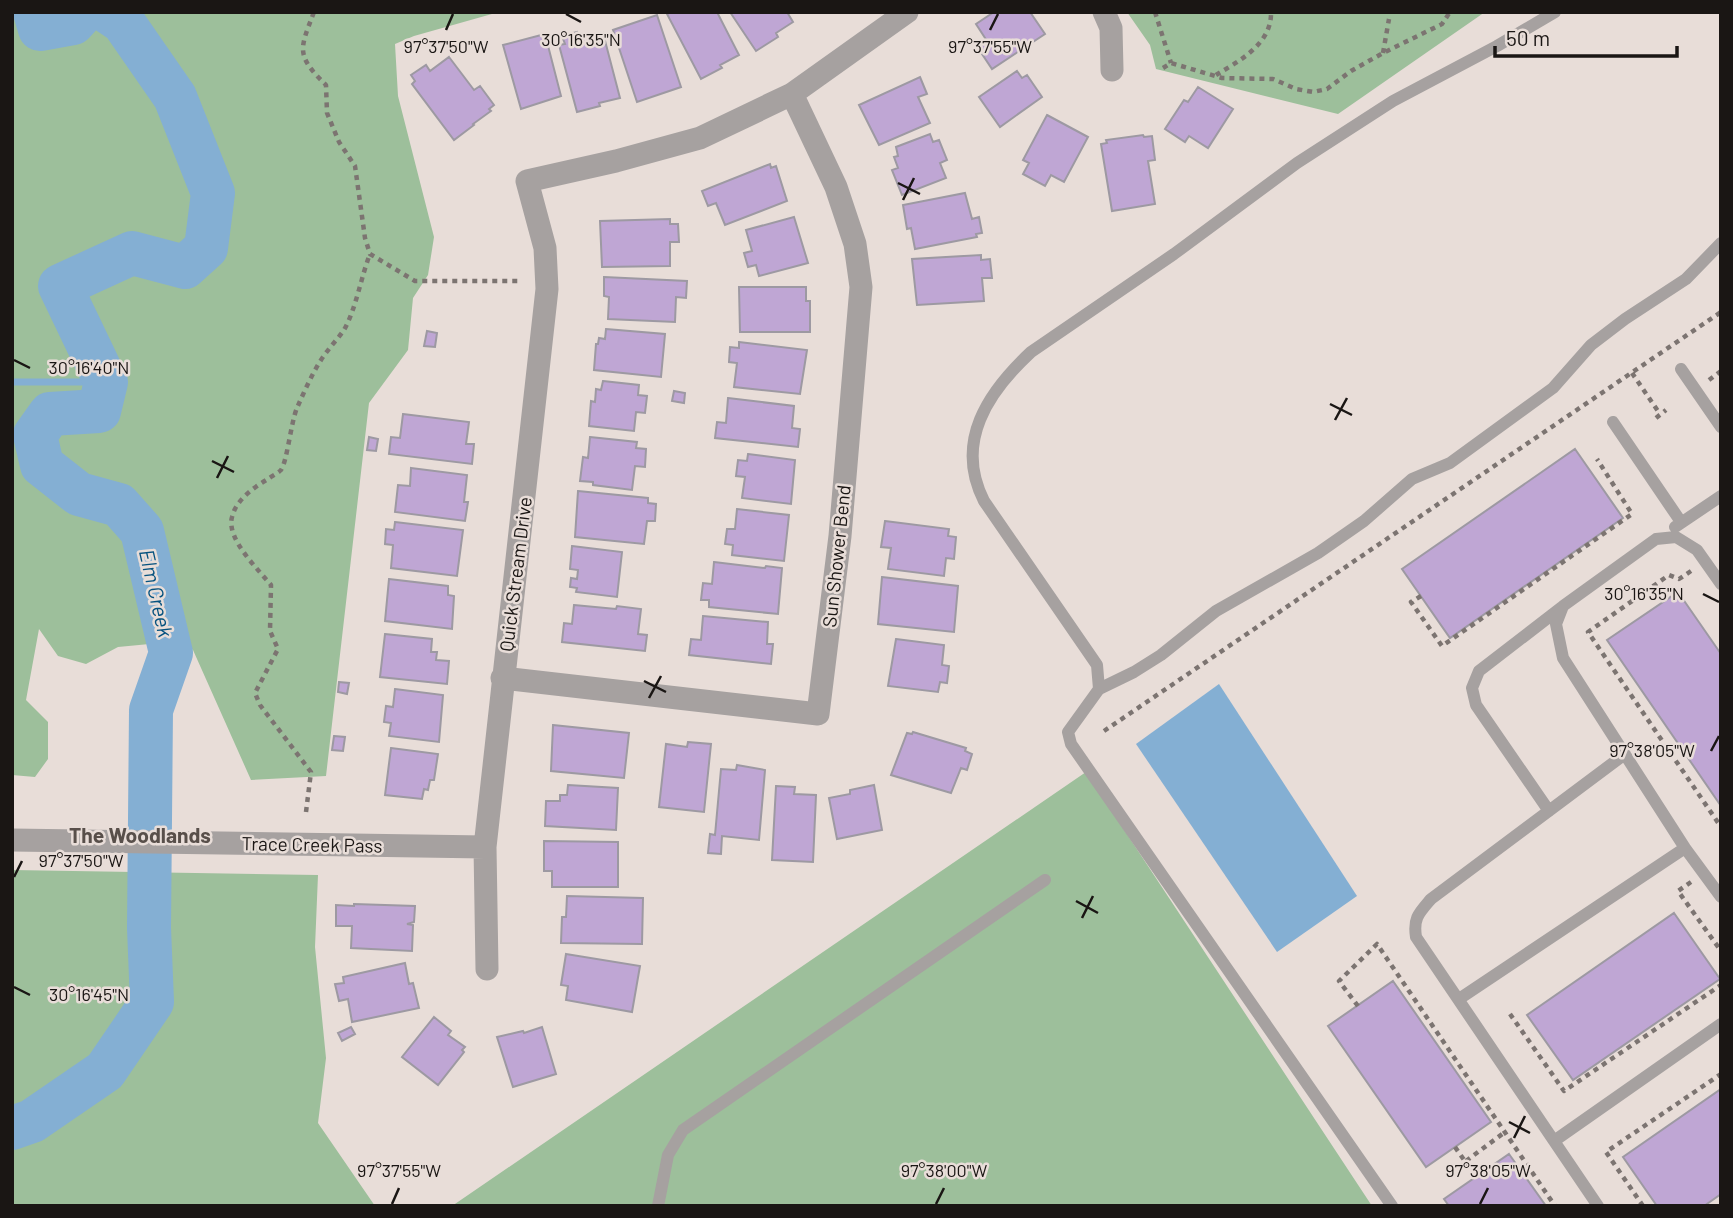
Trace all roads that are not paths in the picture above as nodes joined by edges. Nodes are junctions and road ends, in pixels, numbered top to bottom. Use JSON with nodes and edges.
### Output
{"nodes":[{"id":1,"x":907,"y":12,"type":"edge"},
{"id":2,"x":1104,"y":12,"type":"edge"},
{"id":3,"x":1555,"y":12,"type":"edge"},
{"id":4,"x":1112,"y":70,"type":"dead end"},
{"id":5,"x":792,"y":94,"type":"junction"},
{"id":6,"x":1721,"y":243,"type":"edge"},
{"id":7,"x":1681,"y":369,"type":"dead end"},
{"id":8,"x":1613,"y":422,"type":"dead end"},
{"id":9,"x":1721,"y":427,"type":"edge"},
{"id":10,"x":1721,"y":496,"type":"edge"},
{"id":11,"x":1681,"y":523,"type":"junction"},
{"id":12,"x":1656,"y":540,"type":"junction"},
{"id":13,"x":1721,"y":584,"type":"edge"},
{"id":14,"x":1563,"y":606,"type":"junction"},
{"id":15,"x":502,"y":678,"type":"junction"},
{"id":16,"x":1099,"y":689,"type":"junction"},
{"id":17,"x":1625,"y":754,"type":"junction"},
{"id":18,"x":1549,"y":811,"type":"junction"},
{"id":19,"x":14,"y":840,"type":"edge"},
{"id":20,"x":485,"y":847,"type":"junction"},
{"id":21,"x":1685,"y":848,"type":"junction"},
{"id":22,"x":1045,"y":880,"type":"dead end"},
{"id":23,"x":1721,"y":897,"type":"edge"},
{"id":24,"x":487,"y":969,"type":"dead end"},
{"id":25,"x":1459,"y":999,"type":"junction"},
{"id":26,"x":1721,"y":1024,"type":"edge"},
{"id":27,"x":1554,"y":1141,"type":"junction"},
{"id":28,"x":658,"y":1206,"type":"edge"},
{"id":29,"x":1392,"y":1206,"type":"edge"},
{"id":30,"x":1598,"y":1206,"type":"edge"}],
"edges":[{"from":1,"to":5,"type":"street"},
{"from":2,"to":4,"type":"street"},
{"from":3,"to":16,"type":"lane"},
{"from":5,"to":15,"type":"street","name":"Quick Stream Drive"},
{"from":5,"to":15,"type":"street","name":"Sun Shower Bend"},
{"from":6,"to":16,"type":"lane"},
{"from":7,"to":9,"type":"lane"},
{"from":8,"to":11,"type":"lane"},
{"from":10,"to":11,"type":"lane"},
{"from":11,"to":12,"type":"lane"},
{"from":12,"to":13,"type":"lane"},
{"from":12,"to":14,"type":"lane"},
{"from":14,"to":17,"type":"lane"},
{"from":14,"to":18,"type":"lane"},
{"from":15,"to":20,"type":"street","name":"Quick Stream Drive"},
{"from":16,"to":29,"type":"lane"},
{"from":17,"to":18,"type":"lane"},
{"from":17,"to":21,"type":"lane"},
{"from":18,"to":25,"type":"lane"},
{"from":19,"to":20,"type":"street","name":"Trace Creek Pass"},
{"from":20,"to":24,"type":"street","name":"Quick Stream Drive"},
{"from":21,"to":23,"type":"lane"},
{"from":21,"to":25,"type":"lane"},
{"from":22,"to":28,"type":"lane"},
{"from":25,"to":27,"type":"lane"},
{"from":26,"to":27,"type":"lane"},
{"from":27,"to":30,"type":"lane"}]}
